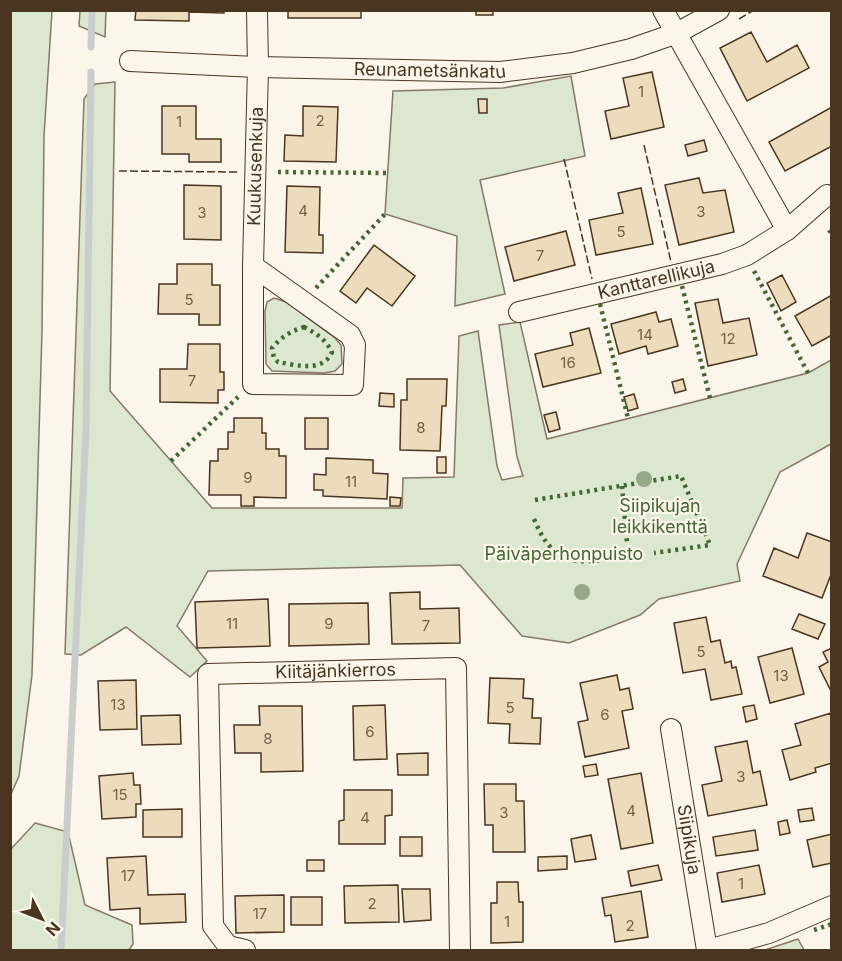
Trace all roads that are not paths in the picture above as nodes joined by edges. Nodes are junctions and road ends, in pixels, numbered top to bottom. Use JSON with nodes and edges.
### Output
{"nodes":[{"id":1,"x":257,"y":10,"type":"edge"},
{"id":2,"x":663,"y":10,"type":"edge"},
{"id":3,"x":719,"y":10,"type":"edge"},
{"id":4,"x":677,"y":33,"type":"junction"},
{"id":5,"x":130,"y":61,"type":"dead end"},
{"id":6,"x":258,"y":67,"type":"junction"},
{"id":7,"x":827,"y":195,"type":"dead end"},
{"id":8,"x":787,"y":230,"type":"junction"},
{"id":9,"x":253,"y":266,"type":"junction"},
{"id":10,"x":519,"y":312,"type":"dead end"},
{"id":11,"x":671,"y":729,"type":"dead end"},
{"id":12,"x":831,"y":906,"type":"edge"},
{"id":13,"x":236,"y":948,"type":"edge"},
{"id":14,"x":460,"y":951,"type":"edge"},
{"id":15,"x":707,"y":951,"type":"edge"}],
"edges":[{"from":1,"to":6,"type":"street","name":"Kuukusenkuja"},
{"from":2,"to":4,"type":"street"},
{"from":3,"to":4,"type":"street","name":"Reunametsänkatu"},
{"from":4,"to":6,"type":"street","name":"Reunametsänkatu"},
{"from":4,"to":8,"type":"street"},
{"from":5,"to":6,"type":"street","name":"Reunametsänkatu"},
{"from":6,"to":9,"type":"street","name":"Kuukusenkuja"},
{"from":7,"to":8,"type":"street","name":"Kanttarellikuja"},
{"from":8,"to":10,"type":"street","name":"Kanttarellikuja"},
{"from":9,"to":9,"type":"street","name":"Kuukusenkuja"},
{"from":11,"to":15,"type":"street","name":"Siipikuja"},
{"from":12,"to":15,"type":"street"},
{"from":13,"to":14,"type":"street","name":"Kiitäjänkierros"}]}
